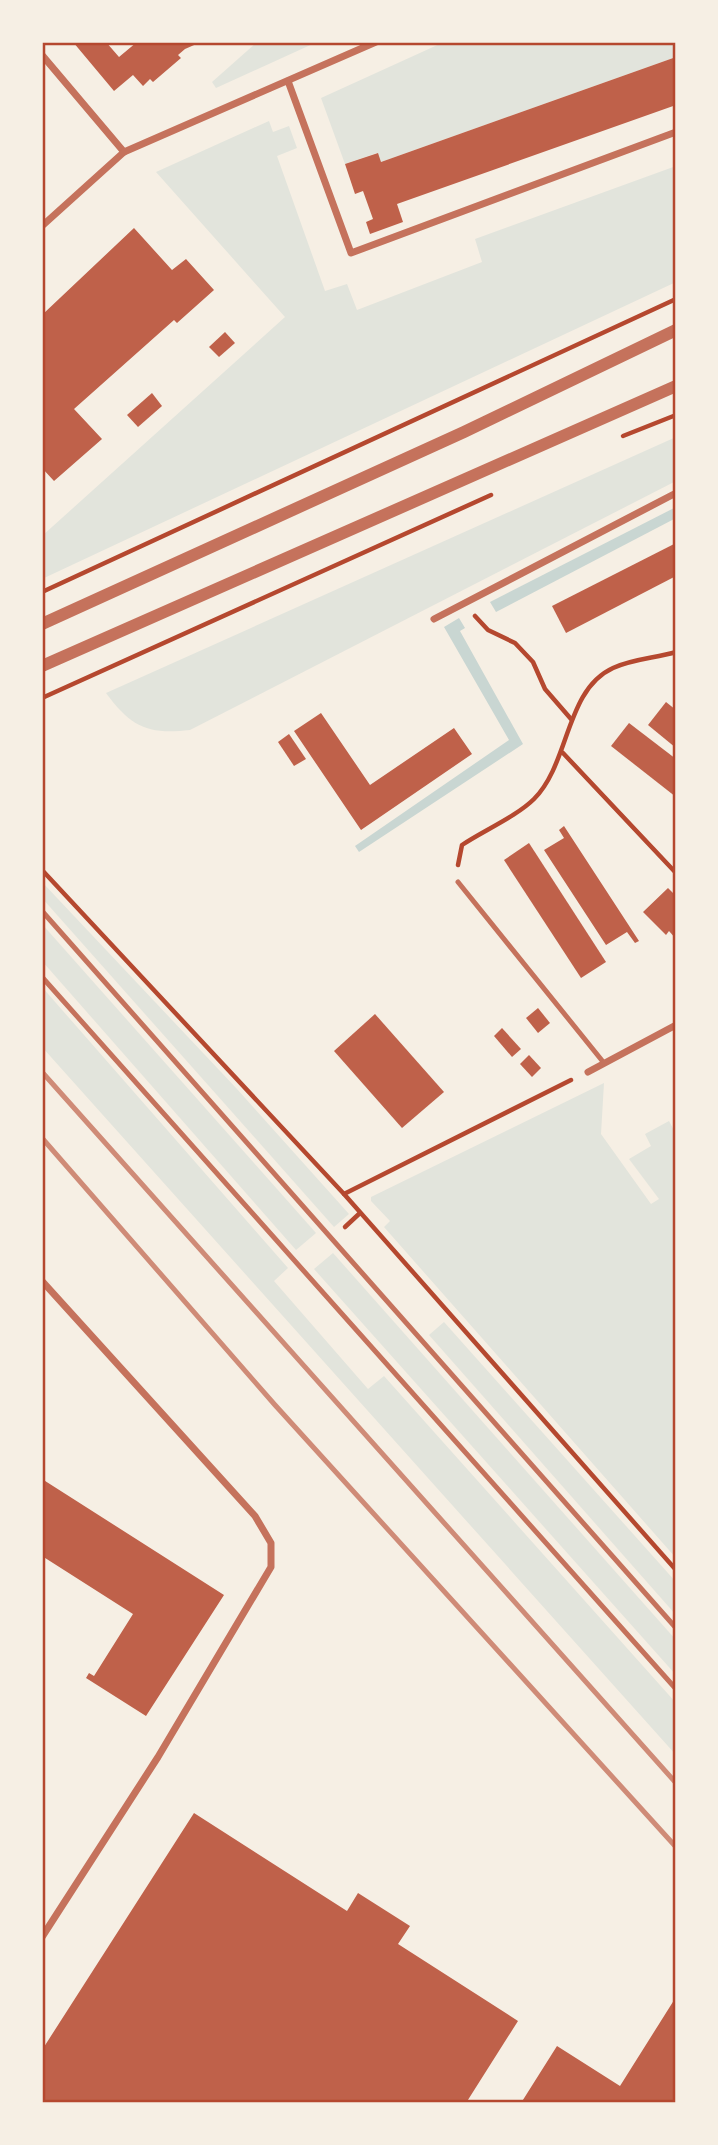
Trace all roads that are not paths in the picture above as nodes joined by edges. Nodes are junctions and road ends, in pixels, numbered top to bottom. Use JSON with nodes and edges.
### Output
{"nodes":[{"id":1,"x":376,"y":42,"type":"edge"},
{"id":2,"x":42,"y":55,"type":"edge"},
{"id":3,"x":288,"y":81,"type":"junction"},
{"id":4,"x":676,"y":132,"type":"edge"},
{"id":5,"x":124,"y":152,"type":"junction"},
{"id":6,"x":42,"y":226,"type":"edge"},
{"id":7,"x":676,"y":330,"type":"edge"},
{"id":8,"x":676,"y":386,"type":"edge"},
{"id":9,"x":676,"y":493,"type":"edge"},
{"id":10,"x":434,"y":619,"type":"dead end"},
{"id":11,"x":42,"y":624,"type":"edge"},
{"id":12,"x":42,"y":666,"type":"edge"},
{"id":13,"x":458,"y":882,"type":"road end"},
{"id":14,"x":42,"y":911,"type":"edge"},
{"id":15,"x":42,"y":976,"type":"edge"},
{"id":16,"x":676,"y":1025,"type":"edge"},
{"id":17,"x":604,"y":1063,"type":"junction"},
{"id":18,"x":588,"y":1072,"type":"road end"},
{"id":19,"x":42,"y":1281,"type":"edge"},
{"id":20,"x":676,"y":1628,"type":"edge"},
{"id":21,"x":676,"y":1689,"type":"edge"},
{"id":22,"x":42,"y":1937,"type":"edge"}],
"edges":[{"from":1,"to":3,"type":"street"},
{"from":2,"to":5,"type":"street"},
{"from":3,"to":4,"type":"street"},
{"from":3,"to":5,"type":"street"},
{"from":5,"to":6,"type":"street"},
{"from":7,"to":11,"type":"street"},
{"from":8,"to":12,"type":"street"},
{"from":9,"to":10,"type":"street"},
{"from":13,"to":17,"type":"lane"},
{"from":14,"to":20,"type":"lane"},
{"from":15,"to":21,"type":"lane"},
{"from":16,"to":17,"type":"street"},
{"from":17,"to":18,"type":"street"},
{"from":19,"to":22,"type":"street"}]}
